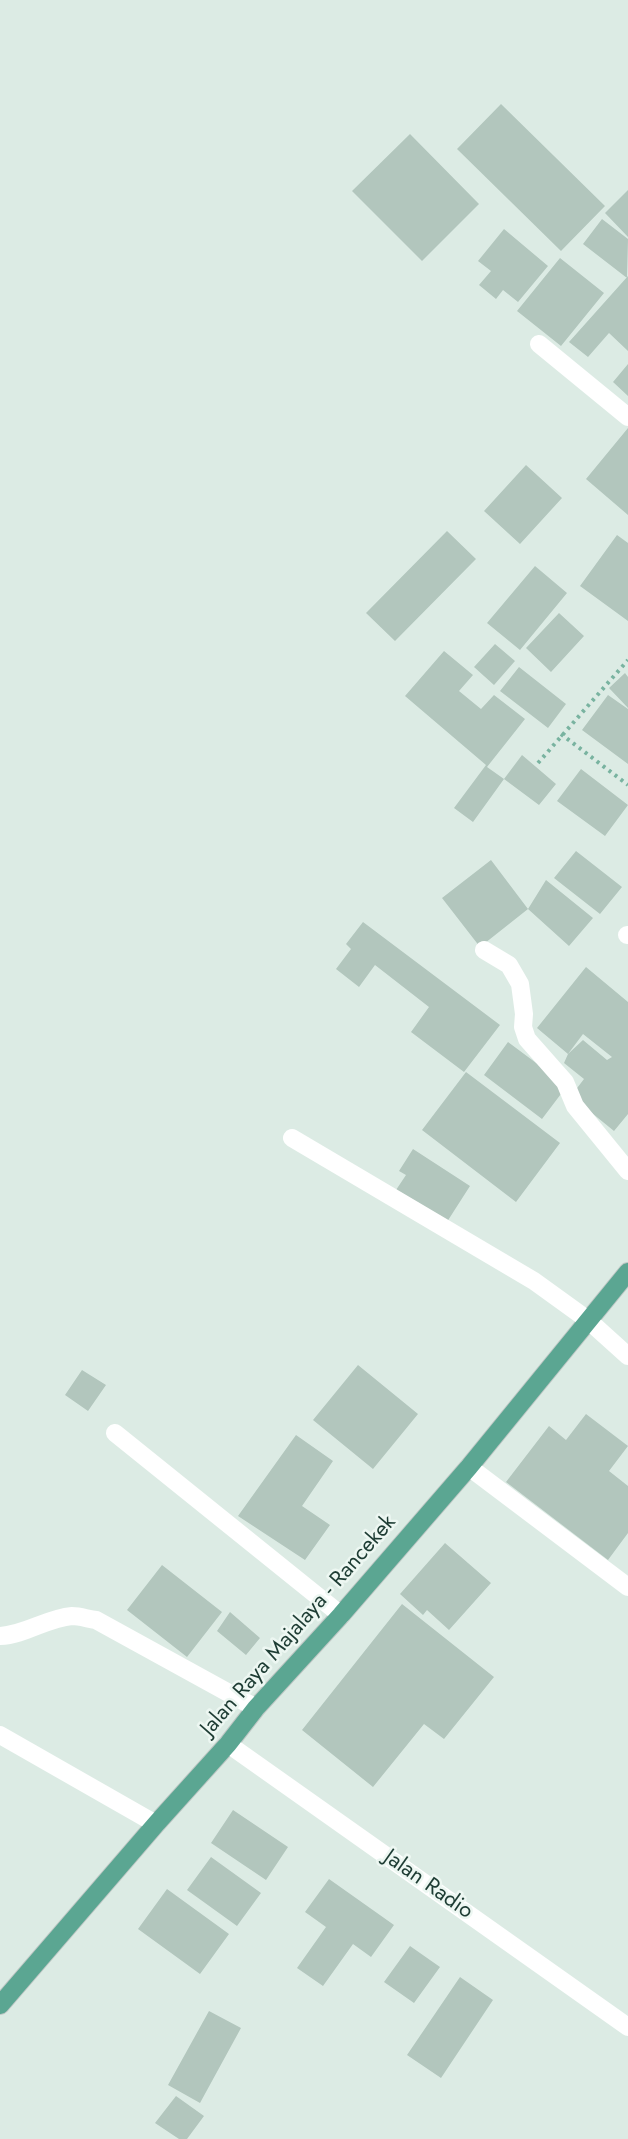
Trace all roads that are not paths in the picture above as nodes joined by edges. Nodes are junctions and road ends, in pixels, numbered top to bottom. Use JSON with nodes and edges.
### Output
{"nodes":[{"id":1,"x":539,"y":345,"type":"dead end"},
{"id":2,"x":628,"y":417,"type":"edge"},
{"id":3,"x":484,"y":950,"type":"dead end"},
{"id":4,"x":292,"y":1138,"type":"dead end"},
{"id":5,"x":628,"y":1171,"type":"edge"},
{"id":6,"x":628,"y":1272,"type":"edge"},
{"id":7,"x":588,"y":1320,"type":"junction"},
{"id":8,"x":628,"y":1356,"type":"edge"},
{"id":9,"x":116,"y":1433,"type":"dead end"},
{"id":10,"x":469,"y":1467,"type":"junction"},
{"id":11,"x":628,"y":1587,"type":"edge"},
{"id":12,"x":341,"y":1615,"type":"junction"},
{"id":13,"x":0,"y":1636,"type":"edge"},
{"id":14,"x":256,"y":1708,"type":"junction"},
{"id":15,"x":0,"y":1735,"type":"edge"},
{"id":16,"x":228,"y":1744,"type":"junction"},
{"id":17,"x":156,"y":1824,"type":"junction"},
{"id":18,"x":0,"y":2005,"type":"edge"},
{"id":19,"x":628,"y":2027,"type":"edge"}],
"edges":[{"from":1,"to":2,"type":"street"},
{"from":3,"to":5,"type":"street"},
{"from":4,"to":7,"type":"street"},
{"from":6,"to":7,"type":"main road","name":"Jalan Raya Majalaya - Rancekek"},
{"from":7,"to":8,"type":"street"},
{"from":7,"to":10,"type":"main road","name":"Jalan Raya Majalaya - Rancekek"},
{"from":9,"to":12,"type":"street"},
{"from":10,"to":11,"type":"street"},
{"from":10,"to":12,"type":"main road","name":"Jalan Raya Majalaya - Rancekek"},
{"from":12,"to":14,"type":"main road","name":"Jalan Raya Majalaya - Rancekek"},
{"from":13,"to":14,"type":"street"},
{"from":14,"to":16,"type":"main road","name":"Jalan Raya Majalaya - Rancekek"},
{"from":15,"to":17,"type":"street"},
{"from":16,"to":17,"type":"main road","name":"Jalan Raya Majalaya - Rancekek"},
{"from":16,"to":19,"type":"street","name":"Jalan Radio"},
{"from":17,"to":18,"type":"main road","name":"Jalan Raya Majalaya - Rancekek"}]}
